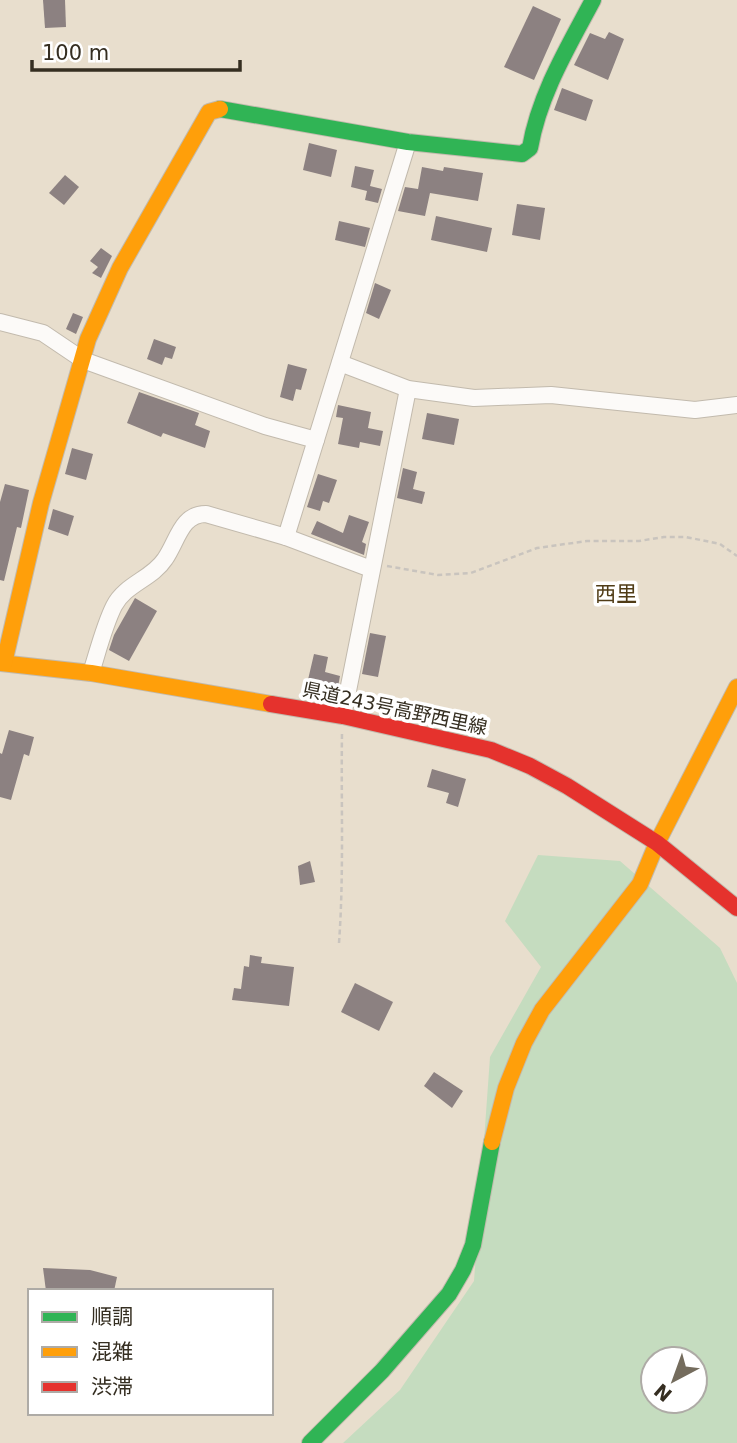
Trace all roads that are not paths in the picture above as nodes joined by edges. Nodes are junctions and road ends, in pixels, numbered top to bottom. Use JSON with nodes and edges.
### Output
{"nodes":[{"id":1,"x":593,"y":0,"type":"edge"},
{"id":2,"x":408,"y":142,"type":"junction"},
{"id":3,"x":0,"y":322,"type":"edge"},
{"id":4,"x":83,"y":360,"type":"junction"},
{"id":5,"x":340,"y":363,"type":"junction"},
{"id":6,"x":408,"y":389,"type":"junction"},
{"id":7,"x":737,"y":405,"type":"edge"},
{"id":8,"x":316,"y":440,"type":"junction"},
{"id":9,"x":286,"y":537,"type":"junction"},
{"id":10,"x":371,"y":566,"type":"junction"},
{"id":11,"x":2,"y":663,"type":"edge"},
{"id":12,"x":91,"y":673,"type":"junction"},
{"id":13,"x":737,"y":687,"type":"edge"},
{"id":14,"x":343,"y":716,"type":"junction"},
{"id":15,"x":657,"y":843,"type":"junction"},
{"id":16,"x":737,"y":908,"type":"edge"},
{"id":17,"x":310,"y":1443,"type":"edge"}],
"edges":[{"from":1,"to":2,"type":"street"},
{"from":2,"to":4,"type":"street"},
{"from":2,"to":5,"type":"street"},
{"from":3,"to":4,"type":"street"},
{"from":4,"to":8,"type":"street"},
{"from":4,"to":11,"type":"street"},
{"from":5,"to":6,"type":"street"},
{"from":5,"to":8,"type":"street"},
{"from":6,"to":7,"type":"street"},
{"from":6,"to":10,"type":"street"},
{"from":8,"to":9,"type":"street"},
{"from":9,"to":10,"type":"street"},
{"from":9,"to":12,"type":"street"},
{"from":10,"to":14,"type":"street"},
{"from":11,"to":12,"type":"street","name":"県道243号高野西里線"},
{"from":12,"to":14,"type":"street","name":"県道243号高野西里線"},
{"from":13,"to":15,"type":"street"},
{"from":14,"to":15,"type":"street","name":"県道243号高野西里線"},
{"from":15,"to":16,"type":"street","name":"県道243号高野西里線"},
{"from":15,"to":17,"type":"street"}]}
